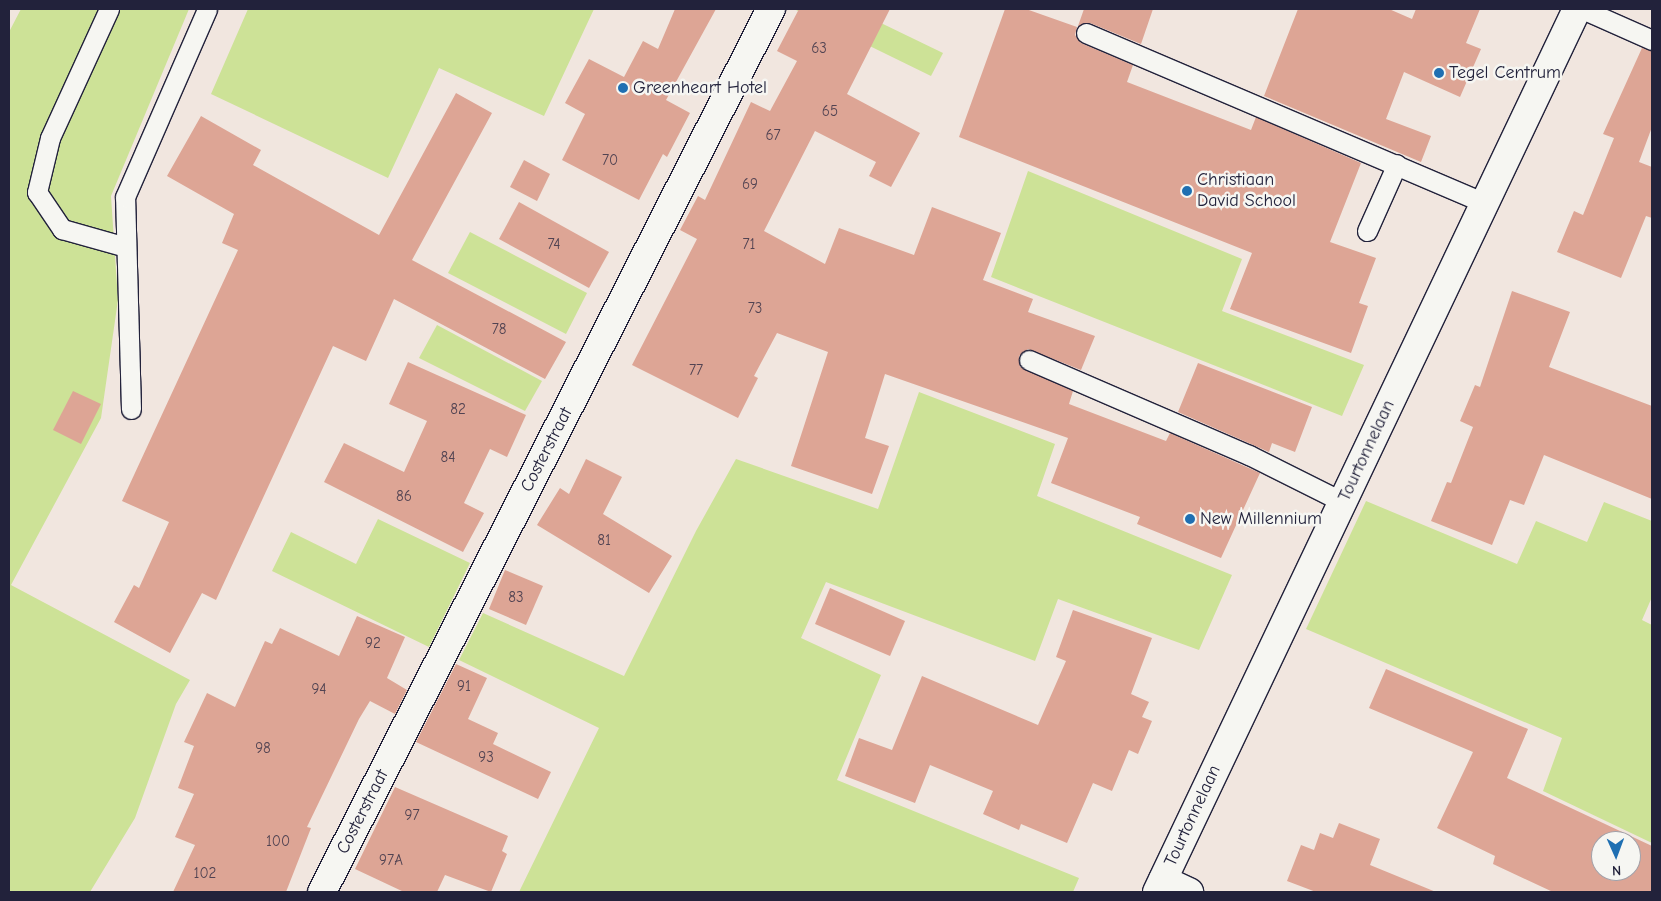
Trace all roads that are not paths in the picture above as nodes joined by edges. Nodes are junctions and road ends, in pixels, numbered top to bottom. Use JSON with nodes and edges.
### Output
{"nodes":[{"id":1,"x":109,"y":9,"type":"edge"},
{"id":2,"x":208,"y":9,"type":"edge"},
{"id":3,"x":771,"y":9,"type":"edge"},
{"id":4,"x":1577,"y":9,"type":"edge"},
{"id":5,"x":1582,"y":9,"type":"edge"},
{"id":6,"x":1086,"y":33,"type":"dead end"},
{"id":7,"x":1652,"y":40,"type":"edge"},
{"id":8,"x":1397,"y":164,"type":"junction"},
{"id":9,"x":1485,"y":203,"type":"junction"},
{"id":10,"x":1367,"y":231,"type":"dead end"},
{"id":11,"x":126,"y":247,"type":"junction"},
{"id":12,"x":1029,"y":360,"type":"dead end"},
{"id":13,"x":131,"y":409,"type":"dead end"},
{"id":14,"x":1343,"y":502,"type":"junction"},
{"id":15,"x":1160,"y":886,"type":"edge"},
{"id":16,"x":322,"y":892,"type":"edge"},
{"id":17,"x":1189,"y":892,"type":"edge"}],
"edges":[{"from":1,"to":11,"type":"lane"},
{"from":2,"to":11,"type":"lane"},
{"from":3,"to":16,"type":"street","name":"Costerstraat"},
{"from":4,"to":9,"type":"street","name":"Tourtonnelaan"},
{"from":5,"to":7,"type":"lane"},
{"from":6,"to":8,"type":"lane"},
{"from":8,"to":9,"type":"lane"},
{"from":8,"to":10,"type":"lane"},
{"from":9,"to":14,"type":"street","name":"Tourtonnelaan"},
{"from":11,"to":13,"type":"lane"},
{"from":12,"to":14,"type":"lane"},
{"from":14,"to":15,"type":"street","name":"Tourtonnelaan"},
{"from":15,"to":17,"type":"street"}]}
